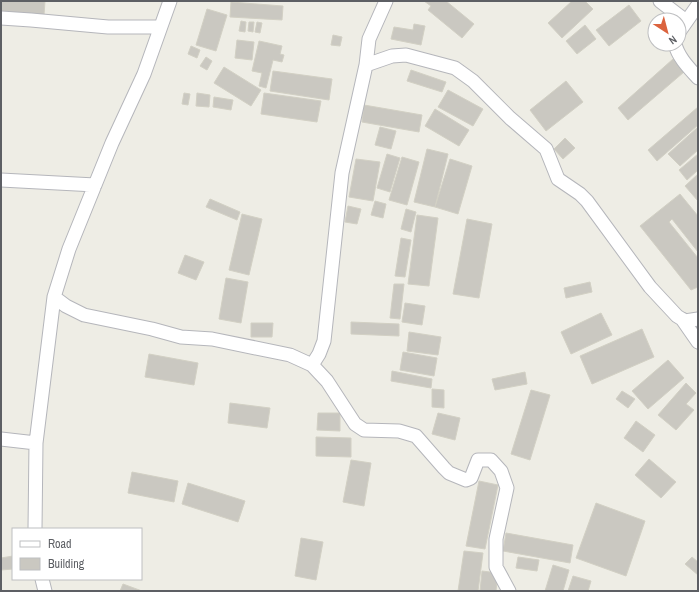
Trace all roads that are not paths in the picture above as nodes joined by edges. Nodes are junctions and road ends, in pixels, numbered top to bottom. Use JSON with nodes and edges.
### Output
{"nodes":[{"id":1,"x":170,"y":1,"type":"edge"},
{"id":2,"x":386,"y":1,"type":"edge"},
{"id":3,"x":660,"y":1,"type":"edge"},
{"id":4,"x":698,"y":5,"type":"edge"},
{"id":5,"x":674,"y":12,"type":"edge"},
{"id":6,"x":1,"y":18,"type":"edge"},
{"id":7,"x":687,"y":20,"type":"edge"},
{"id":8,"x":160,"y":27,"type":"junction"},
{"id":9,"x":677,"y":52,"type":"edge"},
{"id":10,"x":366,"y":65,"type":"junction"},
{"id":11,"x":698,"y":78,"type":"edge"},
{"id":12,"x":1,"y":180,"type":"edge"},
{"id":13,"x":95,"y":186,"type":"junction"},
{"id":14,"x":54,"y":297,"type":"junction"},
{"id":15,"x":682,"y":319,"type":"junction"},
{"id":16,"x":698,"y":319,"type":"edge"},
{"id":17,"x":698,"y":342,"type":"edge"},
{"id":18,"x":312,"y":365,"type":"junction"},
{"id":19,"x":1,"y":439,"type":"edge"},
{"id":20,"x":36,"y":443,"type":"junction"},
{"id":21,"x":35,"y":528,"type":"edge"},
{"id":22,"x":42,"y":580,"type":"edge"},
{"id":23,"x":45,"y":591,"type":"edge"},
{"id":24,"x":509,"y":591,"type":"edge"}],
"edges":[{"from":1,"to":8,"type":"street"},
{"from":2,"to":10,"type":"street"},
{"from":3,"to":5,"type":"street"},
{"from":4,"to":7,"type":"street"},
{"from":6,"to":8,"type":"street"},
{"from":8,"to":13,"type":"street"},
{"from":9,"to":11,"type":"street"},
{"from":10,"to":15,"type":"street"},
{"from":10,"to":18,"type":"street"},
{"from":12,"to":13,"type":"street"},
{"from":13,"to":14,"type":"street"},
{"from":14,"to":18,"type":"street"},
{"from":14,"to":20,"type":"street"},
{"from":15,"to":16,"type":"street"},
{"from":15,"to":17,"type":"street"},
{"from":18,"to":24,"type":"street"},
{"from":19,"to":20,"type":"street"},
{"from":20,"to":21,"type":"street"},
{"from":22,"to":23,"type":"street"}]}
